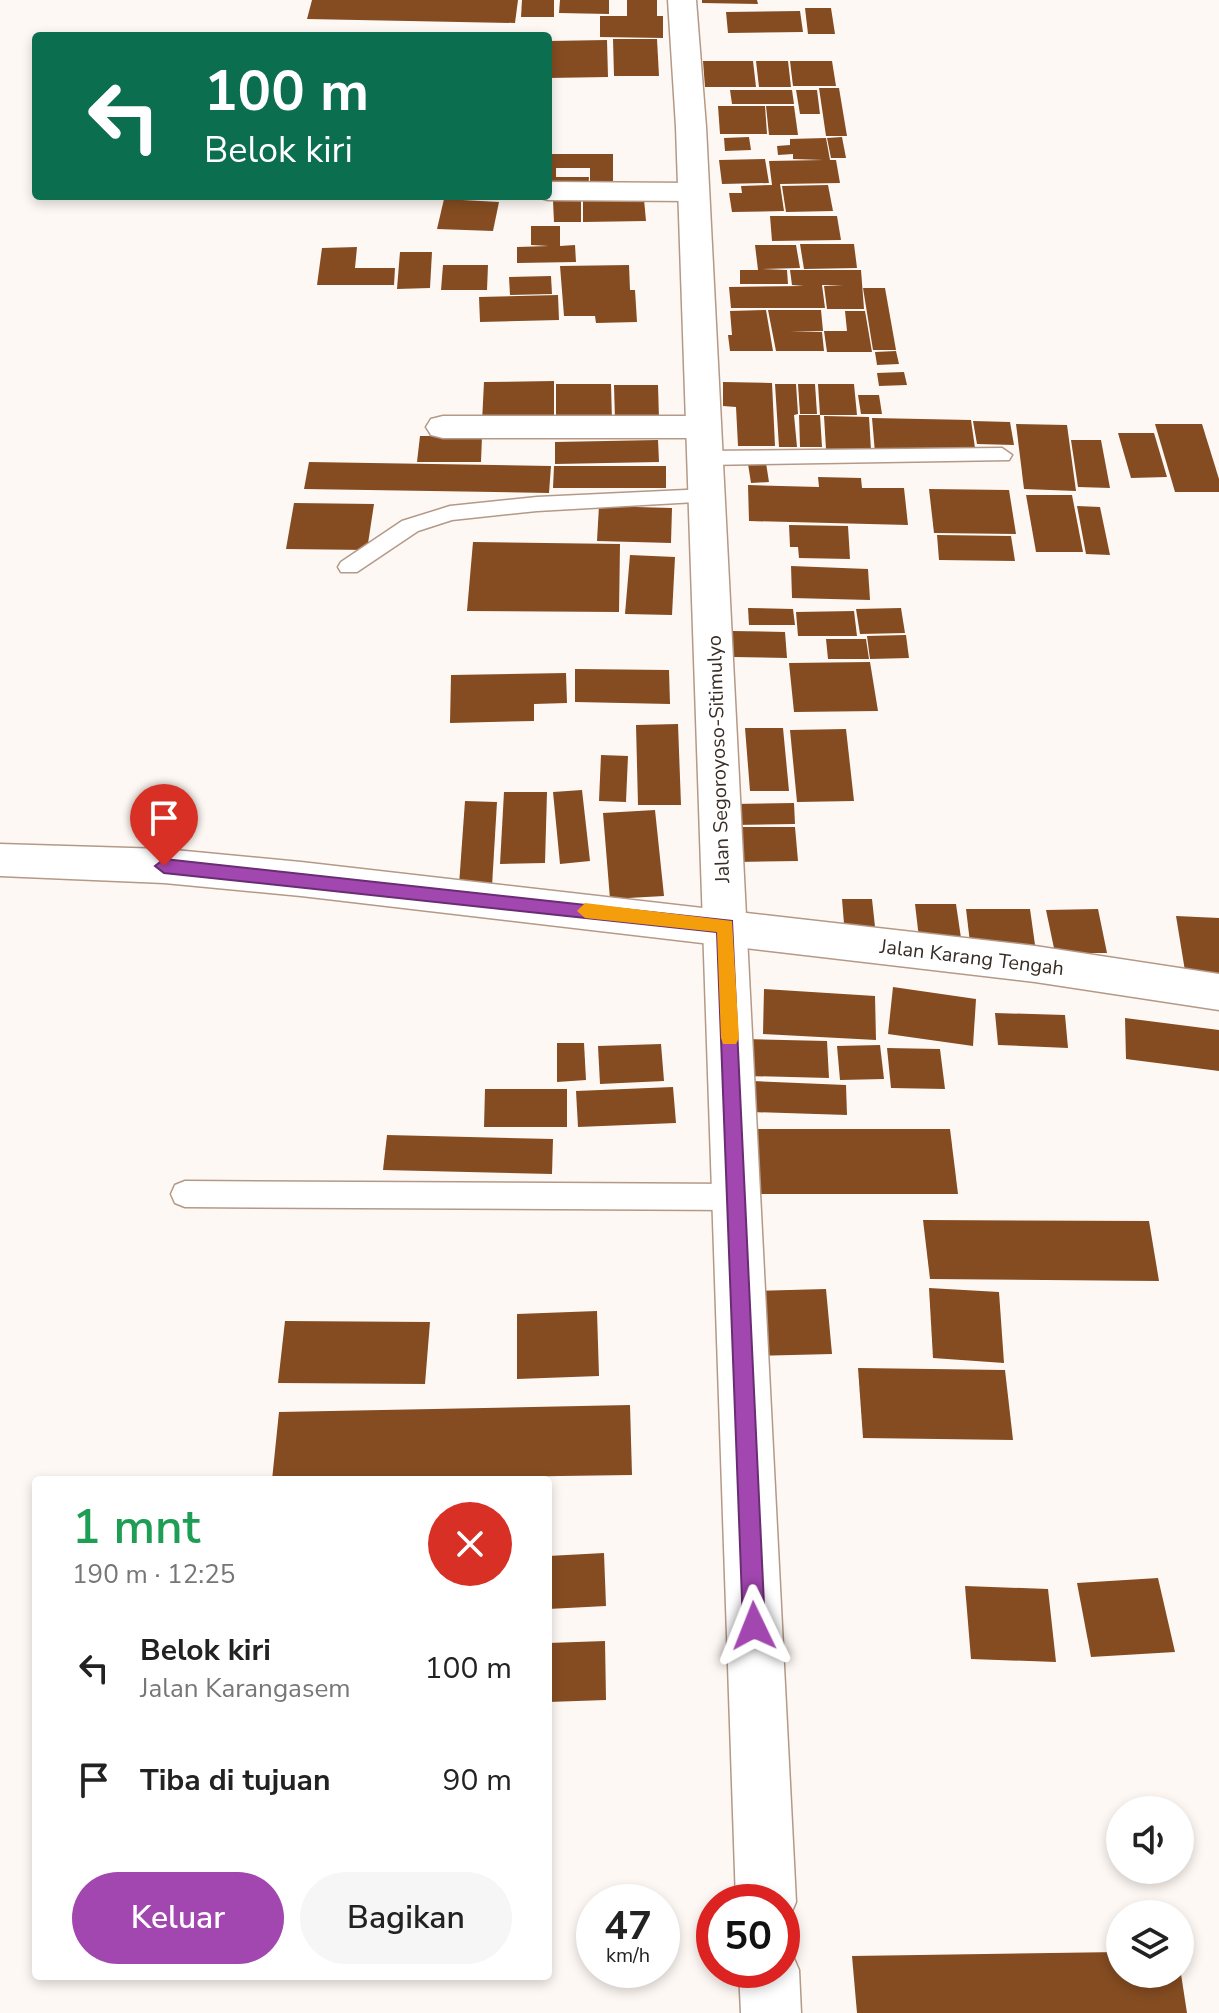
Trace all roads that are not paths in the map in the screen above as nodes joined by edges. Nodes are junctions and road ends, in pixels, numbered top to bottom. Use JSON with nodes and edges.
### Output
{"nodes":[{"id":1,"x":682,"y":0,"type":"edge"},
{"id":2,"x":552,"y":191,"type":"edge"},
{"id":3,"x":693,"y":192,"type":"junction"},
{"id":4,"x":443,"y":427,"type":"dead end"},
{"id":5,"x":1002,"y":455,"type":"dead end"},
{"id":6,"x":705,"y":460,"type":"junction"},
{"id":7,"x":349,"y":567,"type":"dead end"},
{"id":8,"x":0,"y":860,"type":"edge"},
{"id":9,"x":725,"y":926,"type":"junction"},
{"id":10,"x":1219,"y":992,"type":"edge"},
{"id":11,"x":185,"y":1194,"type":"dead end"},
{"id":12,"x":736,"y":1197,"type":"junction"},
{"id":13,"x":765,"y":1884,"type":"edge"},
{"id":14,"x":770,"y":1988,"type":"edge"},
{"id":15,"x":771,"y":2013,"type":"edge"}],
"edges":[{"from":1,"to":3,"type":"main road","name":"Jalan Segoroyoso-Sitimulyo"},
{"from":2,"to":3,"type":"main road"},
{"from":3,"to":6,"type":"main road","name":"Jalan Segoroyoso-Sitimulyo"},
{"from":4,"to":6,"type":"main road"},
{"from":5,"to":6,"type":"lane"},
{"from":6,"to":7,"type":"lane"},
{"from":6,"to":9,"type":"main road","name":"Jalan Segoroyoso-Sitimulyo"},
{"from":8,"to":9,"type":"main road","name":"Jalan Karang Tengah"},
{"from":9,"to":10,"type":"main road","name":"Jalan Karang Tengah"},
{"from":9,"to":12,"type":"main road","name":"Jalan Segoroyoso-Sitimulyo"},
{"from":11,"to":12,"type":"lane"},
{"from":12,"to":13,"type":"main road","name":"Jalan Segoroyoso-Sitimulyo"},
{"from":14,"to":15,"type":"main road"}]}
